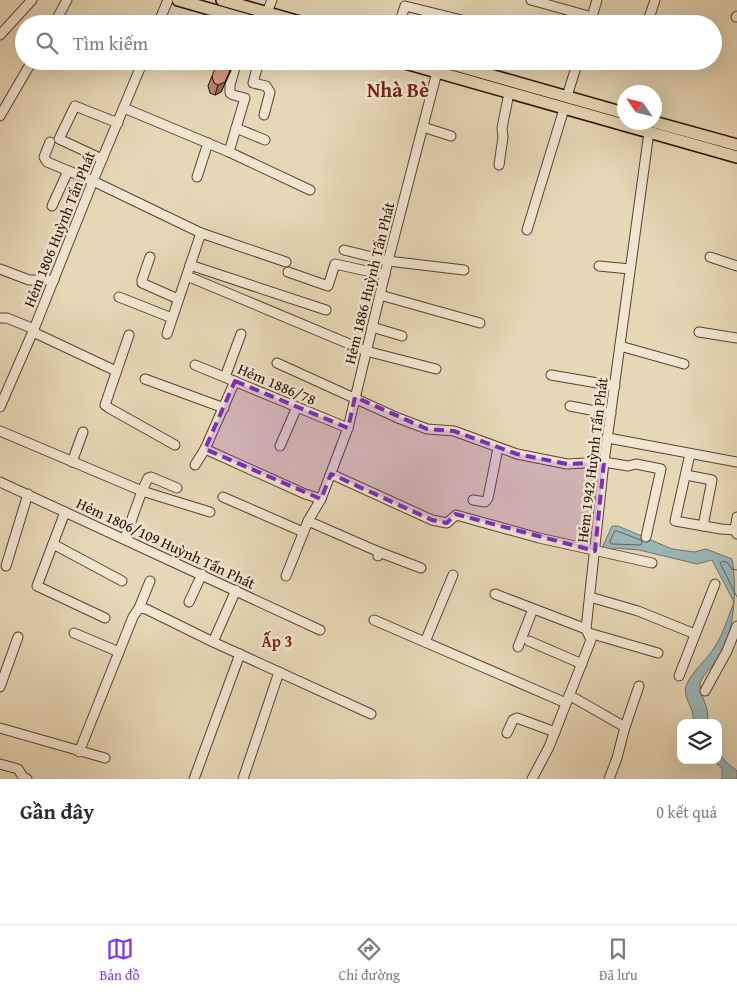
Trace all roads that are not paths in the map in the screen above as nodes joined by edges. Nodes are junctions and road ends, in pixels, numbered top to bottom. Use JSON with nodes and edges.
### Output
{"nodes":[{"id":1,"x":32,"y":0,"type":"edge"},
{"id":2,"x":67,"y":0,"type":"edge"},
{"id":3,"x":168,"y":0,"type":"edge"},
{"id":4,"x":178,"y":0,"type":"edge"},
{"id":5,"x":222,"y":0,"type":"edge"},
{"id":6,"x":272,"y":0,"type":"edge"},
{"id":7,"x":530,"y":0,"type":"edge"},
{"id":8,"x":597,"y":0,"type":"edge"},
{"id":9,"x":655,"y":0,"type":"edge"},
{"id":10,"x":18,"y":15,"type":"edge"},
{"id":11,"x":59,"y":15,"type":"edge"},
{"id":12,"x":162,"y":15,"type":"edge"},
{"id":13,"x":234,"y":15,"type":"edge"},
{"id":14,"x":247,"y":15,"type":"edge"},
{"id":15,"x":261,"y":15,"type":"edge"},
{"id":16,"x":402,"y":15,"type":"edge"},
{"id":17,"x":442,"y":15,"type":"edge"},
{"id":18,"x":576,"y":15,"type":"edge"},
{"id":19,"x":592,"y":15,"type":"edge"},
{"id":20,"x":650,"y":15,"type":"edge"},
{"id":21,"x":15,"y":19,"type":"edge"},
{"id":22,"x":0,"y":35,"type":"edge"},
{"id":23,"x":27,"y":70,"type":"edge"},
{"id":24,"x":139,"y":70,"type":"edge"},
{"id":25,"x":234,"y":70,"type":"edge"},
{"id":26,"x":257,"y":70,"type":"edge"},
{"id":27,"x":438,"y":70,"type":"edge"},
{"id":28,"x":449,"y":70,"type":"edge"},
{"id":29,"x":456,"y":70,"type":"edge"},
{"id":30,"x":575,"y":70,"type":"edge"},
{"id":31,"x":509,"y":93,"type":"junction"},
{"id":32,"x":567,"y":96,"type":"junction"},
{"id":33,"x":124,"y":108,"type":"junction"},
{"id":34,"x":564,"y":109,"type":"junction"},
{"id":35,"x":617,"y":111,"type":"edge"},
{"id":36,"x":264,"y":115,"type":"dead end"},
{"id":37,"x":0,"y":116,"type":"edge"},
{"id":38,"x":617,"y":120,"type":"edge"},
{"id":39,"x":118,"y":123,"type":"junction"},
{"id":40,"x":423,"y":127,"type":"junction"},
{"id":41,"x":236,"y":128,"type":"junction"},
{"id":42,"x":662,"y":129,"type":"edge"},
{"id":43,"x":652,"y":130,"type":"edge"},
{"id":44,"x":660,"y":130,"type":"edge"},
{"id":45,"x":451,"y":136,"type":"dead end"},
{"id":46,"x":265,"y":140,"type":"dead end"},
{"id":47,"x":50,"y":142,"type":"dead end"},
{"id":48,"x":208,"y":143,"type":"junction"},
{"id":49,"x":737,"y":145,"type":"edge"},
{"id":50,"x":229,"y":152,"type":"junction"},
{"id":51,"x":737,"y":158,"type":"edge"},
{"id":52,"x":102,"y":159,"type":"junction"},
{"id":53,"x":499,"y":165,"type":"dead end"},
{"id":54,"x":68,"y":171,"type":"junction"},
{"id":55,"x":196,"y":177,"type":"dead end"},
{"id":56,"x":93,"y":181,"type":"junction"},
{"id":57,"x":310,"y":190,"type":"dead end"},
{"id":58,"x":52,"y":206,"type":"dead end"},
{"id":59,"x":527,"y":230,"type":"dead end"},
{"id":60,"x":201,"y":233,"type":"junction"},
{"id":61,"x":344,"y":250,"type":"dead end"},
{"id":62,"x":150,"y":257,"type":"dead end"},
{"id":63,"x":710,"y":257,"type":"dead end"},
{"id":64,"x":388,"y":261,"type":"junction"},
{"id":65,"x":286,"y":262,"type":"dead end"},
{"id":66,"x":190,"y":265,"type":"junction"},
{"id":67,"x":598,"y":266,"type":"dead end"},
{"id":68,"x":737,"y":266,"type":"edge"},
{"id":69,"x":630,"y":268,"type":"junction"},
{"id":70,"x":0,"y":269,"type":"edge"},
{"id":71,"x":464,"y":270,"type":"dead end"},
{"id":72,"x":288,"y":272,"type":"dead end"},
{"id":73,"x":385,"y":275,"type":"junction"},
{"id":74,"x":187,"y":276,"type":"junction"},
{"id":75,"x":54,"y":280,"type":"junction"},
{"id":76,"x":380,"y":295,"type":"junction"},
{"id":77,"x":119,"y":297,"type":"dead end"},
{"id":78,"x":178,"y":299,"type":"junction"},
{"id":79,"x":326,"y":310,"type":"dead end"},
{"id":80,"x":0,"y":318,"type":"edge"},
{"id":81,"x":172,"y":318,"type":"junction"},
{"id":82,"x":480,"y":323,"type":"dead end"},
{"id":83,"x":372,"y":327,"type":"junction"},
{"id":84,"x":33,"y":330,"type":"junction"},
{"id":85,"x":699,"y":332,"type":"dead end"},
{"id":86,"x":167,"y":334,"type":"dead end"},
{"id":87,"x":240,"y":334,"type":"dead end"},
{"id":88,"x":129,"y":335,"type":"dead end"},
{"id":89,"x":402,"y":336,"type":"dead end"},
{"id":90,"x":737,"y":338,"type":"edge"},
{"id":91,"x":620,"y":346,"type":"junction"},
{"id":92,"x":366,"y":351,"type":"junction"},
{"id":93,"x":277,"y":363,"type":"dead end"},
{"id":94,"x":684,"y":364,"type":"dead end"},
{"id":95,"x":195,"y":365,"type":"dead end"},
{"id":96,"x":436,"y":369,"type":"dead end"},
{"id":97,"x":116,"y":371,"type":"junction"},
{"id":98,"x":551,"y":375,"type":"dead end"},
{"id":99,"x":225,"y":376,"type":"junction"},
{"id":100,"x":145,"y":379,"type":"dead end"},
{"id":101,"x":235,"y":381,"type":"junction"},
{"id":102,"x":615,"y":386,"type":"junction"},
{"id":103,"x":3,"y":393,"type":"edge"},
{"id":104,"x":355,"y":397,"type":"junction"},
{"id":105,"x":570,"y":406,"type":"dead end"},
{"id":106,"x":0,"y":407,"type":"edge"},
{"id":107,"x":297,"y":407,"type":"junction"},
{"id":108,"x":224,"y":408,"type":"junction"},
{"id":109,"x":611,"y":414,"type":"junction"},
{"id":110,"x":348,"y":428,"type":"junction"},
{"id":111,"x":0,"y":431,"type":"edge"},
{"id":112,"x":83,"y":432,"type":"dead end"},
{"id":113,"x":608,"y":438,"type":"junction"},
{"id":114,"x":175,"y":445,"type":"dead end"},
{"id":115,"x":280,"y":446,"type":"dead end"},
{"id":116,"x":498,"y":448,"type":"junction"},
{"id":117,"x":205,"y":449,"type":"junction"},
{"id":118,"x":690,"y":454,"type":"junction"},
{"id":119,"x":72,"y":462,"type":"junction"},
{"id":120,"x":604,"y":462,"type":"junction"},
{"id":121,"x":737,"y":462,"type":"edge"},
{"id":122,"x":195,"y":465,"type":"dead end"},
{"id":123,"x":330,"y":474,"type":"junction"},
{"id":124,"x":686,"y":475,"type":"junction"},
{"id":125,"x":0,"y":482,"type":"edge"},
{"id":126,"x":177,"y":488,"type":"dead end"},
{"id":127,"x":142,"y":491,"type":"junction"},
{"id":128,"x":28,"y":494,"type":"junction"},
{"id":129,"x":223,"y":497,"type":"dead end"},
{"id":130,"x":321,"y":499,"type":"junction"},
{"id":131,"x":473,"y":500,"type":"dead end"},
{"id":132,"x":65,"y":512,"type":"junction"},
{"id":133,"x":210,"y":512,"type":"dead end"},
{"id":134,"x":737,"y":517,"type":"edge"},
{"id":135,"x":308,"y":521,"type":"junction"},
{"id":136,"x":703,"y":526,"type":"junction"},
{"id":137,"x":303,"y":532,"type":"junction"},
{"id":138,"x":736,"y":532,"type":"edge"},
{"id":139,"x":646,"y":537,"type":"dead end"},
{"id":140,"x":125,"y":538,"type":"junction"},
{"id":141,"x":53,"y":544,"type":"junction"},
{"id":142,"x":595,"y":550,"type":"junction"},
{"id":143,"x":652,"y":563,"type":"dead end"},
{"id":144,"x":6,"y":566,"type":"dead end"},
{"id":145,"x":421,"y":568,"type":"dead end"},
{"id":146,"x":202,"y":574,"type":"junction"},
{"id":147,"x":453,"y":575,"type":"dead end"},
{"id":148,"x":286,"y":576,"type":"dead end"},
{"id":149,"x":150,"y":581,"type":"dead end"},
{"id":150,"x":122,"y":582,"type":"dead end"},
{"id":151,"x":715,"y":584,"type":"dead end"},
{"id":152,"x":236,"y":590,"type":"junction"},
{"id":153,"x":495,"y":594,"type":"dead end"},
{"id":154,"x":590,"y":597,"type":"junction"},
{"id":155,"x":189,"y":602,"type":"dead end"},
{"id":156,"x":533,"y":608,"type":"junction"},
{"id":157,"x":143,"y":609,"type":"junction"},
{"id":158,"x":105,"y":618,"type":"dead end"},
{"id":159,"x":374,"y":620,"type":"dead end"},
{"id":160,"x":737,"y":626,"type":"edge"},
{"id":161,"x":320,"y":630,"type":"dead end"},
{"id":162,"x":588,"y":631,"type":"junction"},
{"id":163,"x":74,"y":633,"type":"dead end"},
{"id":164,"x":695,"y":634,"type":"junction"},
{"id":165,"x":18,"y":637,"type":"dead end"},
{"id":166,"x":213,"y":642,"type":"junction"},
{"id":167,"x":425,"y":642,"type":"junction"},
{"id":168,"x":529,"y":642,"type":"dead end"},
{"id":169,"x":518,"y":648,"type":"dead end"},
{"id":170,"x":119,"y":652,"type":"junction"},
{"id":171,"x":658,"y":653,"type":"dead end"},
{"id":172,"x":240,"y":654,"type":"junction"},
{"id":173,"x":582,"y":664,"type":"junction"},
{"id":174,"x":279,"y":672,"type":"junction"},
{"id":175,"x":679,"y":676,"type":"dead end"},
{"id":176,"x":639,"y":686,"type":"dead end"},
{"id":177,"x":0,"y":687,"type":"edge"},
{"id":178,"x":705,"y":691,"type":"dead end"},
{"id":179,"x":568,"y":699,"type":"junction"},
{"id":180,"x":371,"y":714,"type":"dead end"},
{"id":181,"x":625,"y":727,"type":"junction"},
{"id":182,"x":0,"y":728,"type":"edge"},
{"id":183,"x":554,"y":732,"type":"junction"},
{"id":184,"x":507,"y":733,"type":"dead end"},
{"id":185,"x":79,"y":752,"type":"junction"},
{"id":186,"x":105,"y":758,"type":"dead end"},
{"id":187,"x":0,"y":764,"type":"edge"},
{"id":188,"x":27,"y":779,"type":"edge"},
{"id":189,"x":194,"y":779,"type":"edge"},
{"id":190,"x":243,"y":779,"type":"edge"},
{"id":191,"x":532,"y":779,"type":"edge"},
{"id":192,"x":609,"y":779,"type":"edge"}],
"edges":[{"from":1,"to":10,"type":"street"},
{"from":2,"to":11,"type":"street"},
{"from":3,"to":12,"type":"street"},
{"from":4,"to":13,"type":"main road"},
{"from":5,"to":14,"type":"main road"},
{"from":6,"to":15,"type":"street"},
{"from":7,"to":18,"type":"street"},
{"from":8,"to":19,"type":"street"},
{"from":9,"to":20,"type":"street"},
{"from":16,"to":17,"type":"street"},
{"from":21,"to":22,"type":"street"},
{"from":23,"to":37,"type":"street"},
{"from":24,"to":33,"type":"street","name":"Hẻm 1806 Huỳnh Tấn Phát"},
{"from":25,"to":41,"type":"street"},
{"from":26,"to":36,"type":"street"},
{"from":27,"to":40,"type":"street","name":"Hẻm 1886 Huỳnh Tấn Phát"},
{"from":28,"to":31,"type":"main road"},
{"from":29,"to":32,"type":"main road"},
{"from":30,"to":32,"type":"street"},
{"from":31,"to":34,"type":"main road"},
{"from":31,"to":53,"type":"street"},
{"from":32,"to":34,"type":"main road"},
{"from":32,"to":35,"type":"main road"},
{"from":33,"to":39,"type":"street","name":"Hẻm 1806 Huỳnh Tấn Phát"},
{"from":33,"to":48,"type":"street"},
{"from":34,"to":38,"type":"main road"},
{"from":34,"to":59,"type":"street"},
{"from":39,"to":52,"type":"street","name":"Hẻm 1806 Huỳnh Tấn Phát"},
{"from":39,"to":52,"type":"street"},
{"from":40,"to":45,"type":"street"},
{"from":40,"to":64,"type":"street","name":"Hẻm 1886 Huỳnh Tấn Phát"},
{"from":41,"to":46,"type":"street"},
{"from":41,"to":50,"type":"street"},
{"from":42,"to":49,"type":"main road"},
{"from":43,"to":69,"type":"street","name":"Hẻm 1942 Huỳnh Tấn Phát"},
{"from":44,"to":51,"type":"main road"},
{"from":47,"to":54,"type":"street"},
{"from":48,"to":50,"type":"street"},
{"from":48,"to":55,"type":"street"},
{"from":50,"to":57,"type":"street"},
{"from":52,"to":56,"type":"street","name":"Hẻm 1806 Huỳnh Tấn Phát"},
{"from":54,"to":56,"type":"street"},
{"from":54,"to":58,"type":"street"},
{"from":56,"to":60,"type":"street"},
{"from":56,"to":75,"type":"street","name":"Hẻm 1806 Huỳnh Tấn Phát"},
{"from":60,"to":65,"type":"street"},
{"from":60,"to":66,"type":"street"},
{"from":61,"to":64,"type":"street"},
{"from":62,"to":78,"type":"street"},
{"from":63,"to":68,"type":"street"},
{"from":64,"to":71,"type":"street"},
{"from":64,"to":73,"type":"street","name":"Hẻm 1886 Huỳnh Tấn Phát"},
{"from":66,"to":74,"type":"street"},
{"from":66,"to":79,"type":"street"},
{"from":67,"to":69,"type":"street"},
{"from":69,"to":91,"type":"street","name":"Hẻm 1942 Huỳnh Tấn Phát"},
{"from":70,"to":75,"type":"street"},
{"from":72,"to":73,"type":"street"},
{"from":73,"to":76,"type":"street","name":"Hẻm 1886 Huỳnh Tấn Phát"},
{"from":74,"to":78,"type":"street"},
{"from":74,"to":92,"type":"street"},
{"from":75,"to":84,"type":"street","name":"Hẻm 1806 Huỳnh Tấn Phát"},
{"from":76,"to":82,"type":"street"},
{"from":76,"to":83,"type":"street","name":"Hẻm 1886 Huỳnh Tấn Phát"},
{"from":77,"to":81,"type":"street"},
{"from":78,"to":81,"type":"street"},
{"from":80,"to":84,"type":"street"},
{"from":81,"to":86,"type":"street"},
{"from":83,"to":89,"type":"street"},
{"from":83,"to":92,"type":"street","name":"Hẻm 1886 Huỳnh Tấn Phát"},
{"from":84,"to":97,"type":"street"},
{"from":84,"to":103,"type":"street","name":"Hẻm 1806 Huỳnh Tấn Phát"},
{"from":85,"to":90,"type":"street"},
{"from":87,"to":99,"type":"street"},
{"from":88,"to":97,"type":"street"},
{"from":91,"to":94,"type":"street"},
{"from":91,"to":102,"type":"street","name":"Hẻm 1942 Huỳnh Tấn Phát"},
{"from":92,"to":96,"type":"street"},
{"from":92,"to":104,"type":"street","name":"Hẻm 1886 Huỳnh Tấn Phát"},
{"from":93,"to":104,"type":"street"},
{"from":95,"to":99,"type":"street","name":"Hẻm 1886/78"},
{"from":97,"to":114,"type":"street"},
{"from":98,"to":102,"type":"street"},
{"from":99,"to":101,"type":"street","name":"Hẻm 1886/78"},
{"from":100,"to":108,"type":"street"},
{"from":101,"to":107,"type":"street","name":"Hẻm 1886/78"},
{"from":101,"to":108,"type":"street"},
{"from":102,"to":109,"type":"street","name":"Hẻm 1942 Huỳnh Tấn Phát"},
{"from":103,"to":106,"type":"street","name":"Hẻm 1806 Huỳnh Tấn Phát"},
{"from":104,"to":110,"type":"street","name":"Hẻm 1886 Huỳnh Tấn Phát"},
{"from":104,"to":116,"type":"street"},
{"from":105,"to":109,"type":"street"},
{"from":107,"to":110,"type":"street","name":"Hẻm 1886/78"},
{"from":107,"to":115,"type":"street"},
{"from":108,"to":117,"type":"street"},
{"from":109,"to":113,"type":"street","name":"Hẻm 1942 Huỳnh Tấn Phát"},
{"from":110,"to":123,"type":"street","name":"Hẻm 1886 Huỳnh Tấn Phát"},
{"from":111,"to":119,"type":"street"},
{"from":112,"to":119,"type":"street"},
{"from":113,"to":118,"type":"street"},
{"from":113,"to":120,"type":"street","name":"Hẻm 1942 Huỳnh Tấn Phát"},
{"from":116,"to":120,"type":"street"},
{"from":116,"to":131,"type":"street"},
{"from":117,"to":122,"type":"street"},
{"from":117,"to":130,"type":"street"},
{"from":118,"to":121,"type":"street"},
{"from":118,"to":124,"type":"street"},
{"from":119,"to":127,"type":"street"},
{"from":120,"to":139,"type":"street"},
{"from":120,"to":142,"type":"street","name":"Hẻm 1942 Huỳnh Tấn Phát"},
{"from":123,"to":130,"type":"street","name":"Hẻm 1886 Huỳnh Tấn Phát"},
{"from":123,"to":142,"type":"street"},
{"from":124,"to":136,"type":"street"},
{"from":124,"to":136,"type":"street"},
{"from":125,"to":128,"type":"street","name":"Hẻm 1806/109 Huỳnh Tấn Phát"},
{"from":126,"to":127,"type":"street"},
{"from":127,"to":133,"type":"street"},
{"from":127,"to":140,"type":"street"},
{"from":128,"to":132,"type":"street","name":"Hẻm 1806/109 Huỳnh Tấn Phát"},
{"from":128,"to":144,"type":"street"},
{"from":129,"to":137,"type":"street"},
{"from":130,"to":135,"type":"street","name":"Hẻm 1886 Huỳnh Tấn Phát"},
{"from":132,"to":140,"type":"street","name":"Hẻm 1806/109 Huỳnh Tấn Phát"},
{"from":132,"to":141,"type":"street"},
{"from":134,"to":138,"type":"street"},
{"from":135,"to":137,"type":"street","name":"Hẻm 1886 Huỳnh Tấn Phát"},
{"from":135,"to":145,"type":"street"},
{"from":136,"to":138,"type":"street"},
{"from":137,"to":148,"type":"street","name":"Hẻm 1886 Huỳnh Tấn Phát"},
{"from":140,"to":146,"type":"street","name":"Hẻm 1806/109 Huỳnh Tấn Phát"},
{"from":141,"to":150,"type":"street"},
{"from":141,"to":158,"type":"street"},
{"from":142,"to":143,"type":"street"},
{"from":142,"to":154,"type":"street","name":"Hẻm 1942 Huỳnh Tấn Phát"},
{"from":146,"to":152,"type":"street","name":"Hẻm 1806/109 Huỳnh Tấn Phát"},
{"from":146,"to":155,"type":"street"},
{"from":147,"to":167,"type":"street"},
{"from":149,"to":157,"type":"street"},
{"from":151,"to":164,"type":"street"},
{"from":152,"to":161,"type":"street","name":"Hẻm 1806/109 Huỳnh Tấn Phát"},
{"from":152,"to":166,"type":"street"},
{"from":153,"to":156,"type":"street"},
{"from":154,"to":162,"type":"street","name":"Hẻm 1942 Huỳnh Tấn Phát"},
{"from":154,"to":164,"type":"street"},
{"from":156,"to":162,"type":"street"},
{"from":156,"to":169,"type":"street"},
{"from":157,"to":166,"type":"street"},
{"from":157,"to":170,"type":"street"},
{"from":159,"to":167,"type":"street"},
{"from":160,"to":178,"type":"street"},
{"from":162,"to":171,"type":"street"},
{"from":162,"to":173,"type":"street","name":"Hẻm 1942 Huỳnh Tấn Phát"},
{"from":163,"to":170,"type":"street"},
{"from":164,"to":175,"type":"street"},
{"from":165,"to":177,"type":"street"},
{"from":166,"to":172,"type":"street"},
{"from":167,"to":179,"type":"street"},
{"from":168,"to":173,"type":"street"},
{"from":170,"to":185,"type":"street"},
{"from":172,"to":174,"type":"street"},
{"from":172,"to":189,"type":"street"},
{"from":173,"to":179,"type":"street","name":"Hẻm 1942 Huỳnh Tấn Phát"},
{"from":174,"to":180,"type":"street"},
{"from":174,"to":190,"type":"street"},
{"from":176,"to":181,"type":"street"},
{"from":179,"to":181,"type":"street"},
{"from":179,"to":183,"type":"street","name":"Hẻm 1942 Huỳnh Tấn Phát"},
{"from":181,"to":192,"type":"street"},
{"from":182,"to":185,"type":"street"},
{"from":183,"to":184,"type":"street"},
{"from":183,"to":191,"type":"street","name":"Hẻm 1942 Huỳnh Tấn Phát"},
{"from":185,"to":186,"type":"street"},
{"from":187,"to":188,"type":"street"}]}
